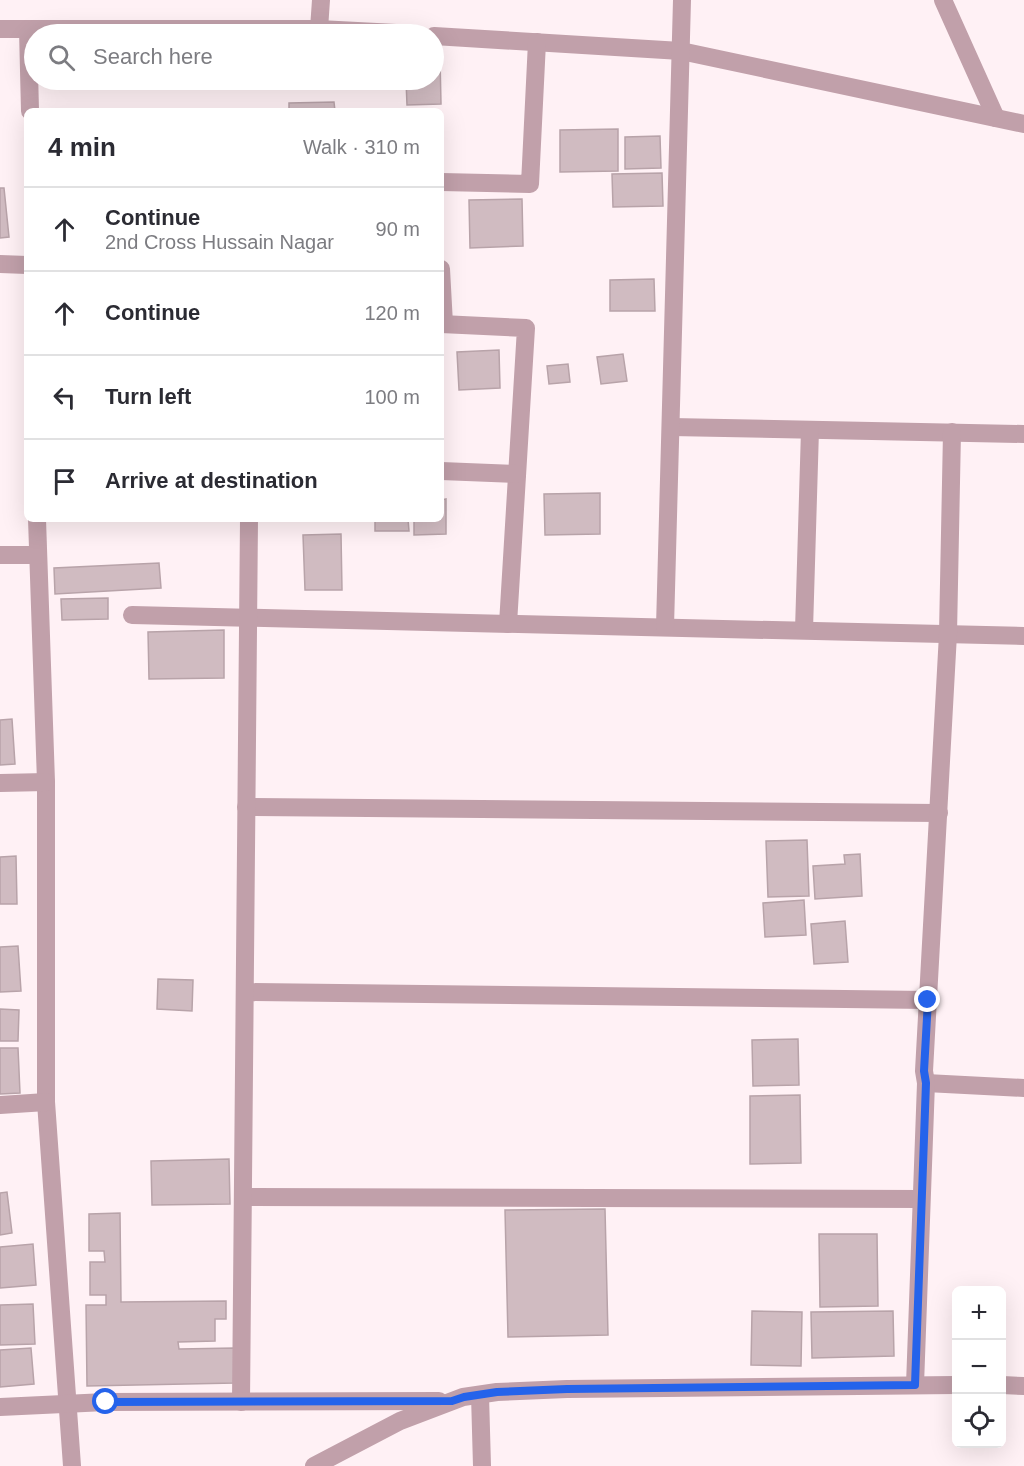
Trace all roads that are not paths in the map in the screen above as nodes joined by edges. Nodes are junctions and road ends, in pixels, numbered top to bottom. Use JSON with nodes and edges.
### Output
{"nodes":[{"id":1,"x":321,"y":0,"type":"edge"},
{"id":2,"x":682,"y":0,"type":"edge"},
{"id":3,"x":943,"y":0,"type":"edge"},
{"id":4,"x":319,"y":24,"type":"edge"},
{"id":5,"x":0,"y":29,"type":"edge"},
{"id":6,"x":24,"y":30,"type":"edge"},
{"id":7,"x":444,"y":37,"type":"edge"},
{"id":8,"x":537,"y":42,"type":"junction"},
{"id":9,"x":681,"y":51,"type":"junction"},
{"id":10,"x":29,"y":90,"type":"edge"},
{"id":11,"x":30,"y":108,"type":"edge"},
{"id":12,"x":996,"y":118,"type":"junction"},
{"id":13,"x":1024,"y":124,"type":"edge"},
{"id":14,"x":444,"y":182,"type":"edge"},
{"id":15,"x":0,"y":264,"type":"edge"},
{"id":16,"x":24,"y":265,"type":"edge"},
{"id":17,"x":444,"y":324,"type":"edge"},
{"id":18,"x":671,"y":427,"type":"junction"},
{"id":19,"x":810,"y":430,"type":"junction"},
{"id":20,"x":952,"y":432,"type":"junction"},
{"id":21,"x":1024,"y":434,"type":"edge"},
{"id":22,"x":444,"y":471,"type":"edge"},
{"id":23,"x":517,"y":474,"type":"junction"},
{"id":24,"x":37,"y":522,"type":"edge"},
{"id":25,"x":249,"y":522,"type":"edge"},
{"id":26,"x":0,"y":555,"type":"edge"},
{"id":27,"x":38,"y":555,"type":"junction"},
{"id":28,"x":132,"y":615,"type":"dead end"},
{"id":29,"x":248,"y":618,"type":"junction"},
{"id":30,"x":508,"y":624,"type":"junction"},
{"id":31,"x":665,"y":627,"type":"junction"},
{"id":32,"x":804,"y":630,"type":"junction"},
{"id":33,"x":948,"y":634,"type":"junction"},
{"id":34,"x":1024,"y":636,"type":"edge"},
{"id":35,"x":46,"y":782,"type":"junction"},
{"id":36,"x":0,"y":783,"type":"edge"},
{"id":37,"x":246,"y":807,"type":"junction"},
{"id":38,"x":939,"y":813,"type":"junction"},
{"id":39,"x":245,"y":992,"type":"junction"},
{"id":40,"x":928,"y":1000,"type":"junction"},
{"id":41,"x":926,"y":1083,"type":"junction"},
{"id":42,"x":1024,"y":1088,"type":"edge"},
{"id":43,"x":46,"y":1102,"type":"junction"},
{"id":44,"x":0,"y":1105,"type":"edge"},
{"id":45,"x":243,"y":1197,"type":"junction"},
{"id":46,"x":921,"y":1199,"type":"junction"},
{"id":47,"x":915,"y":1385,"type":"junction"},
{"id":48,"x":952,"y":1385,"type":"edge"},
{"id":49,"x":1006,"y":1385,"type":"edge"},
{"id":50,"x":1024,"y":1386,"type":"edge"},
{"id":51,"x":480,"y":1395,"type":"junction"},
{"id":52,"x":452,"y":1401,"type":"junction"},
{"id":53,"x":242,"y":1402,"type":"junction"},
{"id":54,"x":69,"y":1404,"type":"junction"},
{"id":55,"x":0,"y":1407,"type":"edge"},
{"id":56,"x":72,"y":1466,"type":"edge"},
{"id":57,"x":314,"y":1466,"type":"edge"},
{"id":58,"x":482,"y":1466,"type":"edge"}],
"edges":[{"from":1,"to":4,"type":"street"},
{"from":2,"to":9,"type":"street"},
{"from":3,"to":12,"type":"street"},
{"from":5,"to":6,"type":"street"},
{"from":7,"to":8,"type":"street"},
{"from":8,"to":9,"type":"street"},
{"from":8,"to":14,"type":"street"},
{"from":9,"to":12,"type":"street"},
{"from":9,"to":18,"type":"street"},
{"from":10,"to":11,"type":"street"},
{"from":12,"to":13,"type":"street"},
{"from":15,"to":16,"type":"street"},
{"from":17,"to":23,"type":"street"},
{"from":18,"to":19,"type":"street"},
{"from":18,"to":31,"type":"street"},
{"from":19,"to":20,"type":"street"},
{"from":19,"to":32,"type":"street"},
{"from":20,"to":21,"type":"street"},
{"from":20,"to":33,"type":"street"},
{"from":22,"to":23,"type":"street"},
{"from":23,"to":30,"type":"street"},
{"from":24,"to":27,"type":"street"},
{"from":25,"to":29,"type":"street"},
{"from":26,"to":27,"type":"street"},
{"from":27,"to":35,"type":"street"},
{"from":28,"to":29,"type":"street"},
{"from":29,"to":30,"type":"street"},
{"from":29,"to":37,"type":"street"},
{"from":30,"to":31,"type":"street"},
{"from":31,"to":32,"type":"street"},
{"from":32,"to":33,"type":"street"},
{"from":33,"to":34,"type":"street"},
{"from":33,"to":38,"type":"street"},
{"from":35,"to":36,"type":"street"},
{"from":35,"to":43,"type":"street"},
{"from":37,"to":38,"type":"street"},
{"from":37,"to":39,"type":"street"},
{"from":38,"to":40,"type":"street"},
{"from":39,"to":40,"type":"street"},
{"from":39,"to":45,"type":"street"},
{"from":40,"to":41,"type":"street"},
{"from":41,"to":42,"type":"street"},
{"from":41,"to":46,"type":"street"},
{"from":43,"to":44,"type":"street"},
{"from":43,"to":54,"type":"street"},
{"from":45,"to":46,"type":"street"},
{"from":45,"to":53,"type":"street"},
{"from":46,"to":47,"type":"street"},
{"from":47,"to":48,"type":"street"},
{"from":47,"to":51,"type":"street"},
{"from":49,"to":50,"type":"street"},
{"from":51,"to":52,"type":"street"},
{"from":51,"to":58,"type":"street"},
{"from":52,"to":53,"type":"street"},
{"from":52,"to":57,"type":"street"},
{"from":53,"to":54,"type":"street"},
{"from":54,"to":55,"type":"street"},
{"from":54,"to":56,"type":"street"}]}
